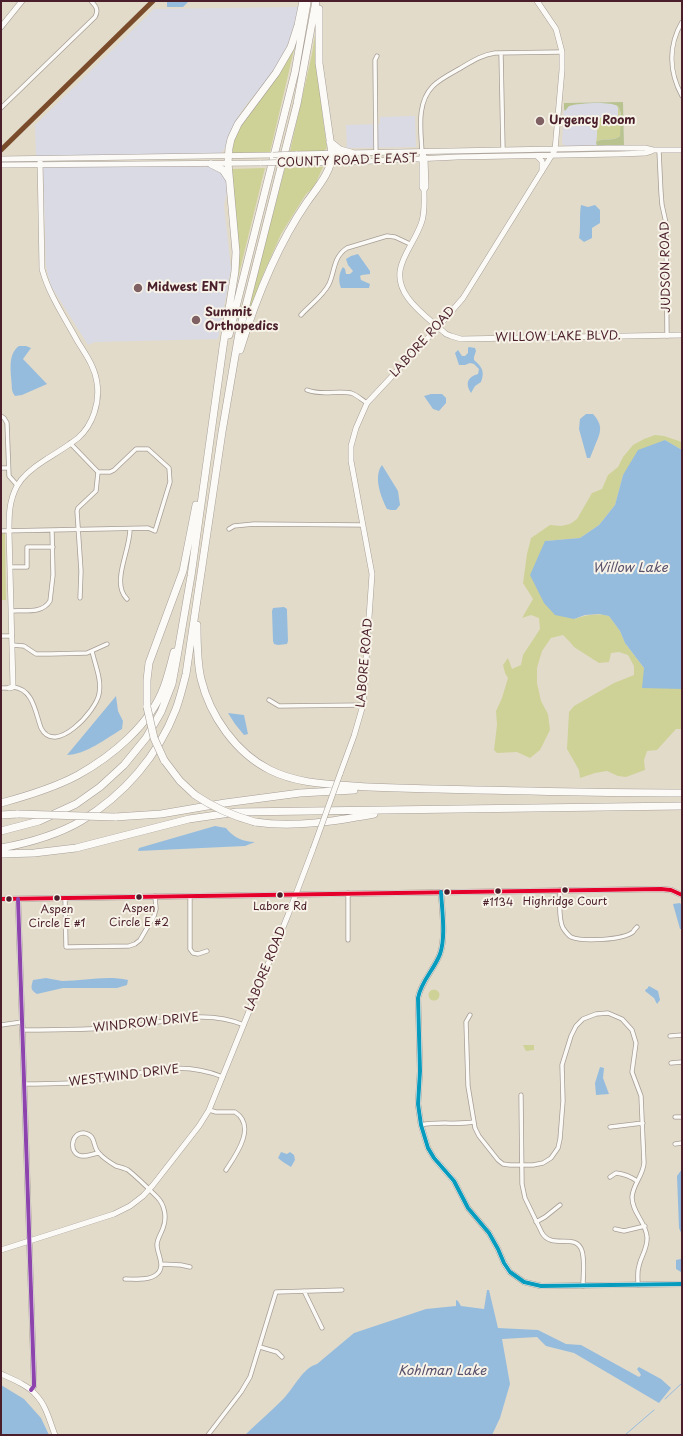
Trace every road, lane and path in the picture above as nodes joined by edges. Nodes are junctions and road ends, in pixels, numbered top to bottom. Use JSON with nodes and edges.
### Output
{"nodes":[{"id":1,"x":22,"y":1,"type":"edge"},
{"id":2,"x":91,"y":1,"type":"edge"},
{"id":3,"x":303,"y":1,"type":"edge"},
{"id":4,"x":308,"y":1,"type":"edge"},
{"id":5,"x":318,"y":1,"type":"edge"},
{"id":6,"x":537,"y":1,"type":"edge"},
{"id":7,"x":682,"y":22,"type":"edge"},
{"id":8,"x":1,"y":26,"type":"edge"},
{"id":9,"x":562,"y":52,"type":"junction"},
{"id":10,"x":501,"y":53,"type":"junction"},
{"id":11,"x":378,"y":56,"type":"dead end"},
{"id":12,"x":682,"y":96,"type":"edge"},
{"id":13,"x":1,"y":108,"type":"edge"},
{"id":14,"x":330,"y":142,"type":"junction"},
{"id":15,"x":556,"y":149,"type":"junction"},
{"id":16,"x":503,"y":150,"type":"junction"},
{"id":17,"x":653,"y":150,"type":"junction"},
{"id":18,"x":659,"y":150,"type":"junction"},
{"id":19,"x":682,"y":150,"type":"edge"},
{"id":20,"x":422,"y":152,"type":"junction"},
{"id":21,"x":351,"y":153,"type":"junction"},
{"id":22,"x":376,"y":153,"type":"junction"},
{"id":23,"x":332,"y":154,"type":"junction"},
{"id":24,"x":228,"y":155,"type":"junction"},
{"id":25,"x":552,"y":155,"type":"junction"},
{"id":26,"x":534,"y":156,"type":"junction"},
{"id":27,"x":423,"y":158,"type":"junction"},
{"id":28,"x":1,"y":159,"type":"edge"},
{"id":29,"x":40,"y":159,"type":"junction"},
{"id":30,"x":376,"y":160,"type":"junction"},
{"id":31,"x":331,"y":162,"type":"junction"},
{"id":32,"x":228,"y":163,"type":"junction"},
{"id":33,"x":211,"y":164,"type":"junction"},
{"id":34,"x":1,"y":165,"type":"edge"},
{"id":35,"x":40,"y":165,"type":"junction"},
{"id":36,"x":540,"y":175,"type":"junction"},
{"id":37,"x":229,"y":183,"type":"junction"},
{"id":38,"x":410,"y":244,"type":"junction"},
{"id":39,"x":301,"y":315,"type":"dead end"},
{"id":40,"x":438,"y":327,"type":"junction"},
{"id":41,"x":682,"y":335,"type":"edge"},
{"id":42,"x":667,"y":336,"type":"junction"},
{"id":43,"x":231,"y":377,"type":"junction"},
{"id":44,"x":217,"y":388,"type":"junction"},
{"id":45,"x":308,"y":390,"type":"dead end"},
{"id":46,"x":367,"y":403,"type":"junction"},
{"id":47,"x":1,"y":416,"type":"edge"},
{"id":48,"x":70,"y":443,"type":"junction"},
{"id":49,"x":1,"y":468,"type":"edge"},
{"id":50,"x":8,"y":468,"type":"junction"},
{"id":51,"x":98,"y":472,"type":"junction"},
{"id":52,"x":18,"y":485,"type":"junction"},
{"id":53,"x":203,"y":490,"type":"junction"},
{"id":54,"x":363,"y":525,"type":"junction"},
{"id":55,"x":130,"y":529,"type":"junction"},
{"id":56,"x":229,"y":529,"type":"dead end"},
{"id":57,"x":52,"y":530,"type":"junction"},
{"id":58,"x":79,"y":530,"type":"junction"},
{"id":59,"x":1,"y":531,"type":"edge"},
{"id":60,"x":9,"y":531,"type":"junction"},
{"id":61,"x":52,"y":547,"type":"junction"},
{"id":62,"x":10,"y":567,"type":"junction"},
{"id":63,"x":80,"y":598,"type":"dead end"},
{"id":64,"x":127,"y":599,"type":"dead end"},
{"id":65,"x":196,"y":607,"type":"junction"},
{"id":66,"x":11,"y":611,"type":"junction"},
{"id":67,"x":182,"y":632,"type":"junction"},
{"id":68,"x":1,"y":636,"type":"edge"},
{"id":69,"x":12,"y":636,"type":"junction"},
{"id":70,"x":107,"y":644,"type":"dead end"},
{"id":71,"x":12,"y":645,"type":"junction"},
{"id":72,"x":92,"y":651,"type":"junction"},
{"id":73,"x":1,"y":688,"type":"edge"},
{"id":74,"x":11,"y":688,"type":"junction"},
{"id":75,"x":269,"y":700,"type":"dead end"},
{"id":76,"x":363,"y":705,"type":"junction"},
{"id":77,"x":386,"y":788,"type":"junction"},
{"id":78,"x":682,"y":789,"type":"edge"},
{"id":79,"x":575,"y":792,"type":"junction"},
{"id":80,"x":682,"y":793,"type":"edge"},
{"id":81,"x":1,"y":803,"type":"edge"},
{"id":82,"x":682,"y":806,"type":"edge"},
{"id":83,"x":656,"y":807,"type":"junction"},
{"id":84,"x":392,"y":810,"type":"junction"},
{"id":85,"x":682,"y":810,"type":"edge"},
{"id":86,"x":1,"y":815,"type":"edge"},
{"id":87,"x":1,"y":831,"type":"edge"},
{"id":88,"x":1,"y":848,"type":"edge"},
{"id":89,"x":1,"y":854,"type":"edge"},
{"id":90,"x":560,"y":890,"type":"junction"},
{"id":91,"x":441,"y":892,"type":"junction"},
{"id":92,"x":348,"y":893,"type":"junction"},
{"id":93,"x":296,"y":894,"type":"junction"},
{"id":94,"x":682,"y":895,"type":"edge"},
{"id":95,"x":155,"y":896,"type":"junction"},
{"id":96,"x":190,"y":896,"type":"junction"},
{"id":97,"x":65,"y":898,"type":"junction"},
{"id":98,"x":1,"y":899,"type":"edge"},
{"id":99,"x":18,"y":899,"type":"junction"},
{"id":100,"x":637,"y":927,"type":"dead end"},
{"id":101,"x":348,"y":940,"type":"dead end"},
{"id":102,"x":207,"y":951,"type":"dead end"},
{"id":103,"x":470,"y":1016,"type":"dead end"},
{"id":104,"x":22,"y":1022,"type":"junction"},
{"id":105,"x":1,"y":1025,"type":"edge"},
{"id":106,"x":244,"y":1025,"type":"junction"},
{"id":107,"x":22,"y":1030,"type":"junction"},
{"id":108,"x":682,"y":1035,"type":"edge"},
{"id":109,"x":670,"y":1036,"type":"dead end"},
{"id":110,"x":682,"y":1062,"type":"edge"},
{"id":111,"x":671,"y":1063,"type":"dead end"},
{"id":112,"x":223,"y":1077,"type":"junction"},
{"id":113,"x":24,"y":1084,"type":"junction"},
{"id":114,"x":521,"y":1095,"type":"dead end"},
{"id":115,"x":209,"y":1110,"type":"junction"},
{"id":116,"x":675,"y":1117,"type":"dead end"},
{"id":117,"x":682,"y":1117,"type":"edge"},
{"id":118,"x":474,"y":1122,"type":"junction"},
{"id":119,"x":643,"y":1123,"type":"junction"},
{"id":120,"x":421,"y":1125,"type":"junction"},
{"id":121,"x":610,"y":1127,"type":"dead end"},
{"id":122,"x":675,"y":1144,"type":"dead end"},
{"id":123,"x":682,"y":1144,"type":"edge"},
{"id":124,"x":98,"y":1153,"type":"junction"},
{"id":125,"x":522,"y":1165,"type":"junction"},
{"id":126,"x":226,"y":1170,"type":"dead end"},
{"id":127,"x":610,"y":1177,"type":"dead end"},
{"id":128,"x":637,"y":1181,"type":"junction"},
{"id":129,"x":150,"y":1189,"type":"junction"},
{"id":130,"x":560,"y":1205,"type":"dead end"},
{"id":131,"x":536,"y":1222,"type":"junction"},
{"id":132,"x":645,"y":1226,"type":"junction"},
{"id":133,"x":615,"y":1229,"type":"dead end"},
{"id":134,"x":29,"y":1241,"type":"junction"},
{"id":135,"x":1,"y":1250,"type":"edge"},
{"id":136,"x":161,"y":1264,"type":"junction"},
{"id":137,"x":190,"y":1267,"type":"dead end"},
{"id":138,"x":125,"y":1279,"type":"dead end"},
{"id":139,"x":638,"y":1284,"type":"junction"},
{"id":140,"x":682,"y":1284,"type":"edge"},
{"id":141,"x":583,"y":1286,"type":"junction"},
{"id":142,"x":342,"y":1290,"type":"dead end"},
{"id":143,"x":304,"y":1291,"type":"junction"},
{"id":144,"x":322,"y":1328,"type":"dead end"},
{"id":145,"x":260,"y":1347,"type":"junction"},
{"id":146,"x":282,"y":1357,"type":"dead end"},
{"id":147,"x":1,"y":1374,"type":"edge"},
{"id":148,"x":31,"y":1390,"type":"junction"},
{"id":149,"x":55,"y":1435,"type":"edge"},
{"id":150,"x":208,"y":1435,"type":"edge"}],
"edges":[{"from":1,"to":8,"type":"street"},
{"from":2,"to":13,"type":"street"},
{"from":3,"to":24,"type":"highway"},
{"from":4,"to":44,"type":"highway"},
{"from":5,"to":14,"type":"highway"},
{"from":5,"to":43,"type":"highway"},
{"from":6,"to":9,"type":"street","name":"LABORE ROAD"},
{"from":7,"to":12,"type":"street"},
{"from":9,"to":10,"type":"street"},
{"from":9,"to":15,"type":"street","name":"LABORE ROAD"},
{"from":10,"to":16,"type":"street"},
{"from":10,"to":20,"type":"street"},
{"from":11,"to":22,"type":"street"},
{"from":14,"to":21,"type":"highway"},
{"from":14,"to":23,"type":"highway"},
{"from":15,"to":16,"type":"street","name":"COUNTY ROAD E EAST"},
{"from":15,"to":17,"type":"street","name":"COUNTY ROAD E EAST"},
{"from":15,"to":25,"type":"street","name":"LABORE ROAD"},
{"from":16,"to":20,"type":"street","name":"COUNTY ROAD E EAST"},
{"from":17,"to":18,"type":"street","name":"COUNTY ROAD E EAST"},
{"from":17,"to":25,"type":"street","name":"COUNTY ROAD E EAST"},
{"from":18,"to":19,"type":"street","name":"COUNTY ROAD E EAST"},
{"from":18,"to":42,"type":"street","name":"JUDSON ROAD"},
{"from":20,"to":22,"type":"street","name":"COUNTY ROAD E EAST"},
{"from":20,"to":27,"type":"street"},
{"from":21,"to":22,"type":"street","name":"COUNTY ROAD E EAST"},
{"from":21,"to":23,"type":"street","name":"COUNTY ROAD E EAST"},
{"from":22,"to":30,"type":"street"},
{"from":23,"to":24,"type":"street","name":"COUNTY ROAD E EAST","bridge":true},
{"from":23,"to":31,"type":"highway"},
{"from":24,"to":29,"type":"street","name":"COUNTY ROAD E EAST"},
{"from":24,"to":32,"type":"highway"},
{"from":25,"to":26,"type":"street","name":"COUNTY ROAD E EAST"},
{"from":25,"to":36,"type":"street","name":"LABORE ROAD"},
{"from":26,"to":27,"type":"street","name":"COUNTY ROAD E EAST"},
{"from":26,"to":36,"type":"street"},
{"from":27,"to":30,"type":"street","name":"COUNTY ROAD E EAST"},
{"from":27,"to":38,"type":"street","name":"WILLOW LAKE BLVD."},
{"from":28,"to":29,"type":"street","name":"COUNTY ROAD E EAST"},
{"from":29,"to":35,"type":"street"},
{"from":30,"to":31,"type":"street","name":"COUNTY ROAD E EAST"},
{"from":31,"to":32,"type":"street","name":"COUNTY ROAD E EAST","bridge":true},
{"from":31,"to":43,"type":"highway"},
{"from":32,"to":33,"type":"street","name":"COUNTY ROAD E EAST"},
{"from":32,"to":37,"type":"highway"},
{"from":33,"to":35,"type":"street","name":"COUNTY ROAD E EAST"},
{"from":33,"to":37,"type":"highway"},
{"from":34,"to":35,"type":"street","name":"COUNTY ROAD E EAST"},
{"from":35,"to":48,"type":"street"},
{"from":36,"to":40,"type":"street","name":"LABORE ROAD"},
{"from":37,"to":44,"type":"highway"},
{"from":38,"to":39,"type":"street"},
{"from":38,"to":40,"type":"street","name":"WILLOW LAKE BLVD."},
{"from":40,"to":42,"type":"street","name":"WILLOW LAKE BLVD."},
{"from":40,"to":46,"type":"street","name":"LABORE ROAD"},
{"from":41,"to":42,"type":"street","name":"WILLOW LAKE BLVD."},
{"from":43,"to":65,"type":"highway"},
{"from":44,"to":53,"type":"highway"},
{"from":45,"to":46,"type":"street"},
{"from":46,"to":54,"type":"street","name":"LABORE ROAD"},
{"from":47,"to":50,"type":"street"},
{"from":48,"to":51,"type":"street"},
{"from":48,"to":52,"type":"street"},
{"from":49,"to":50,"type":"street"},
{"from":50,"to":52,"type":"street"},
{"from":51,"to":55,"type":"street"},
{"from":51,"to":58,"type":"street"},
{"from":52,"to":60,"type":"street"},
{"from":53,"to":67,"type":"highway"},
{"from":53,"to":84,"type":"highway","bridge":true},
{"from":54,"to":56,"type":"street"},
{"from":54,"to":76,"type":"street","name":"LABORE ROAD"},
{"from":55,"to":58,"type":"street"},
{"from":55,"to":64,"type":"street"},
{"from":57,"to":58,"type":"street"},
{"from":57,"to":60,"type":"street"},
{"from":57,"to":61,"type":"street"},
{"from":58,"to":63,"type":"street"},
{"from":59,"to":60,"type":"street"},
{"from":60,"to":62,"type":"street"},
{"from":61,"to":62,"type":"street"},
{"from":61,"to":66,"type":"street"},
{"from":62,"to":66,"type":"street"},
{"from":65,"to":77,"type":"highway"},
{"from":65,"to":88,"type":"highway"},
{"from":66,"to":69,"type":"street"},
{"from":67,"to":81,"type":"highway"},
{"from":67,"to":87,"type":"highway"},
{"from":68,"to":69,"type":"street"},
{"from":69,"to":71,"type":"street"},
{"from":70,"to":72,"type":"street"},
{"from":71,"to":72,"type":"street"},
{"from":71,"to":74,"type":"street"},
{"from":72,"to":74,"type":"street"},
{"from":73,"to":74,"type":"street"},
{"from":75,"to":76,"type":"street"},
{"from":76,"to":93,"type":"street","name":"LABORE ROAD","bridge":true},
{"from":77,"to":79,"type":"highway"},
{"from":77,"to":86,"type":"highway","bridge":true},
{"from":78,"to":79,"type":"highway"},
{"from":79,"to":80,"type":"highway"},
{"from":82,"to":83,"type":"highway"},
{"from":83,"to":84,"type":"highway"},
{"from":83,"to":85,"type":"highway"},
{"from":84,"to":89,"type":"highway"},
{"from":90,"to":91,"type":"street"},
{"from":90,"to":94,"type":"street"},
{"from":90,"to":100,"type":"street"},
{"from":91,"to":92,"type":"street"},
{"from":91,"to":120,"type":"street"},
{"from":92,"to":93,"type":"street"},
{"from":92,"to":101,"type":"street"},
{"from":93,"to":96,"type":"street"},
{"from":93,"to":106,"type":"street","name":"LABORE ROAD"},
{"from":95,"to":96,"type":"street"},
{"from":95,"to":97,"type":"street"},
{"from":95,"to":97,"type":"street"},
{"from":96,"to":102,"type":"street"},
{"from":97,"to":99,"type":"street"},
{"from":98,"to":99,"type":"street"},
{"from":99,"to":104,"type":"street"},
{"from":103,"to":118,"type":"street"},
{"from":104,"to":105,"type":"street"},
{"from":104,"to":107,"type":"street"},
{"from":106,"to":107,"type":"street","name":"WINDROW DRIVE"},
{"from":106,"to":112,"type":"street","name":"LABORE ROAD"},
{"from":107,"to":113,"type":"street"},
{"from":108,"to":109,"type":"street"},
{"from":110,"to":111,"type":"street"},
{"from":112,"to":113,"type":"street","name":"WESTWIND DRIVE"},
{"from":112,"to":115,"type":"street","name":"LABORE ROAD"},
{"from":113,"to":134,"type":"street"},
{"from":114,"to":125,"type":"street"},
{"from":115,"to":126,"type":"street"},
{"from":115,"to":129,"type":"street","name":"LABORE ROAD"},
{"from":116,"to":117,"type":"street"},
{"from":118,"to":120,"type":"street"},
{"from":118,"to":125,"type":"street"},
{"from":119,"to":121,"type":"street"},
{"from":119,"to":125,"type":"street"},
{"from":119,"to":128,"type":"street"},
{"from":120,"to":141,"type":"street"},
{"from":122,"to":123,"type":"street"},
{"from":124,"to":124,"type":"street"},
{"from":124,"to":129,"type":"street"},
{"from":125,"to":131,"type":"street"},
{"from":127,"to":128,"type":"street"},
{"from":128,"to":132,"type":"street"},
{"from":129,"to":134,"type":"street","name":"LABORE ROAD"},
{"from":129,"to":136,"type":"street"},
{"from":130,"to":131,"type":"street"},
{"from":131,"to":141,"type":"street"},
{"from":132,"to":133,"type":"street"},
{"from":132,"to":139,"type":"street"},
{"from":134,"to":135,"type":"street","name":"LABORE ROAD"},
{"from":134,"to":148,"type":"street"},
{"from":136,"to":137,"type":"street"},
{"from":136,"to":138,"type":"street"},
{"from":139,"to":140,"type":"street"},
{"from":139,"to":141,"type":"street"},
{"from":142,"to":143,"type":"street"},
{"from":143,"to":144,"type":"street"},
{"from":143,"to":145,"type":"street"},
{"from":145,"to":146,"type":"street"},
{"from":145,"to":150,"type":"street"},
{"from":147,"to":148,"type":"street"},
{"from":148,"to":149,"type":"street"}]}
